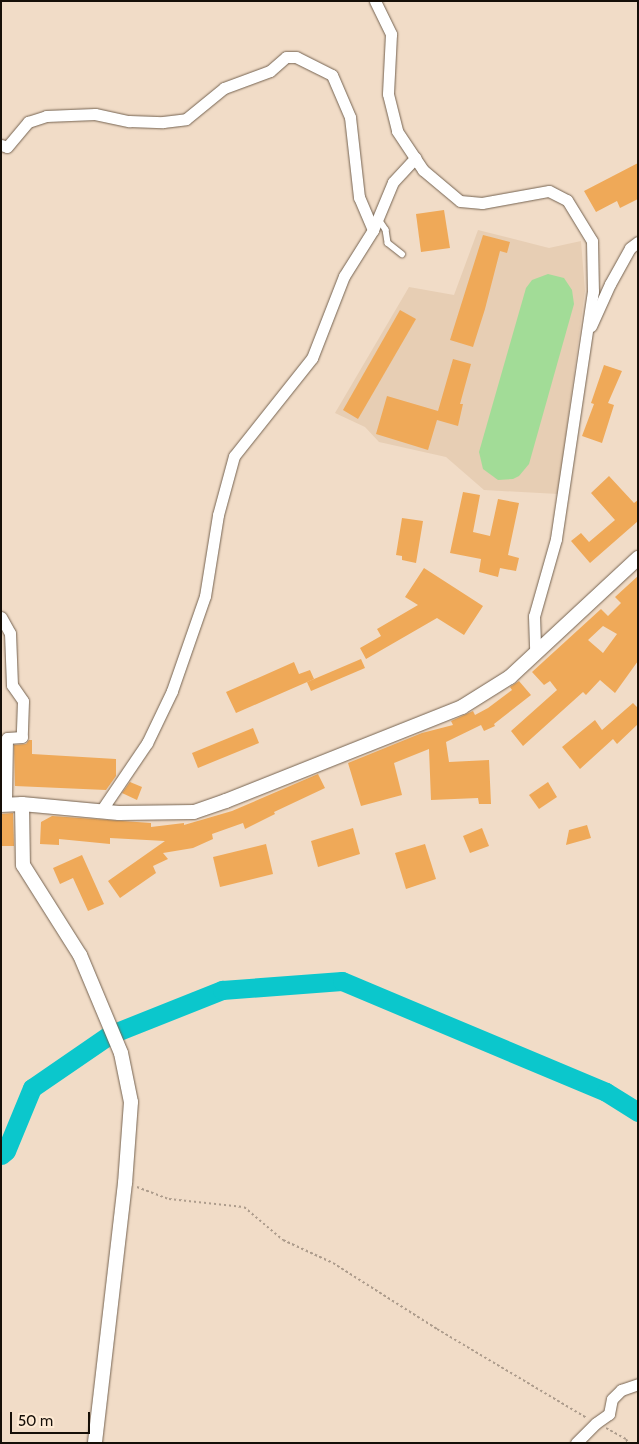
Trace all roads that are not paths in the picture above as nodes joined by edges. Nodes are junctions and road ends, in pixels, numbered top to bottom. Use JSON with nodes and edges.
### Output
{"nodes":[{"id":1,"x":375,"y":1,"type":"edge"},
{"id":2,"x":1,"y":145,"type":"edge"},
{"id":3,"x":415,"y":158,"type":"junction"},
{"id":4,"x":378,"y":218,"type":"junction"},
{"id":5,"x":373,"y":230,"type":"junction"},
{"id":6,"x":638,"y":242,"type":"edge"},
{"id":7,"x":402,"y":254,"type":"dead end"},
{"id":8,"x":585,"y":341,"type":"junction"},
{"id":9,"x":638,"y":558,"type":"edge"},
{"id":10,"x":1,"y":617,"type":"edge"},
{"id":11,"x":535,"y":653,"type":"junction"},
{"id":12,"x":22,"y":804,"type":"junction"},
{"id":13,"x":4,"y":805,"type":"edge"},
{"id":14,"x":101,"y":811,"type":"junction"},
{"id":15,"x":638,"y":1384,"type":"edge"},
{"id":16,"x":96,"y":1443,"type":"edge"},
{"id":17,"x":576,"y":1443,"type":"edge"}],
"edges":[{"from":1,"to":3,"type":"street"},
{"from":2,"to":5,"type":"street"},
{"from":3,"to":4,"type":"street"},
{"from":3,"to":8,"type":"street"},
{"from":4,"to":5,"type":"street"},
{"from":4,"to":7,"type":"lane"},
{"from":5,"to":14,"type":"street"},
{"from":6,"to":8,"type":"street"},
{"from":8,"to":11,"type":"street"},
{"from":9,"to":11,"type":"street"},
{"from":10,"to":13,"type":"street"},
{"from":11,"to":14,"type":"street"},
{"from":12,"to":13,"type":"street"},
{"from":12,"to":14,"type":"street"},
{"from":12,"to":16,"type":"street"},
{"from":15,"to":17,"type":"street"}]}
